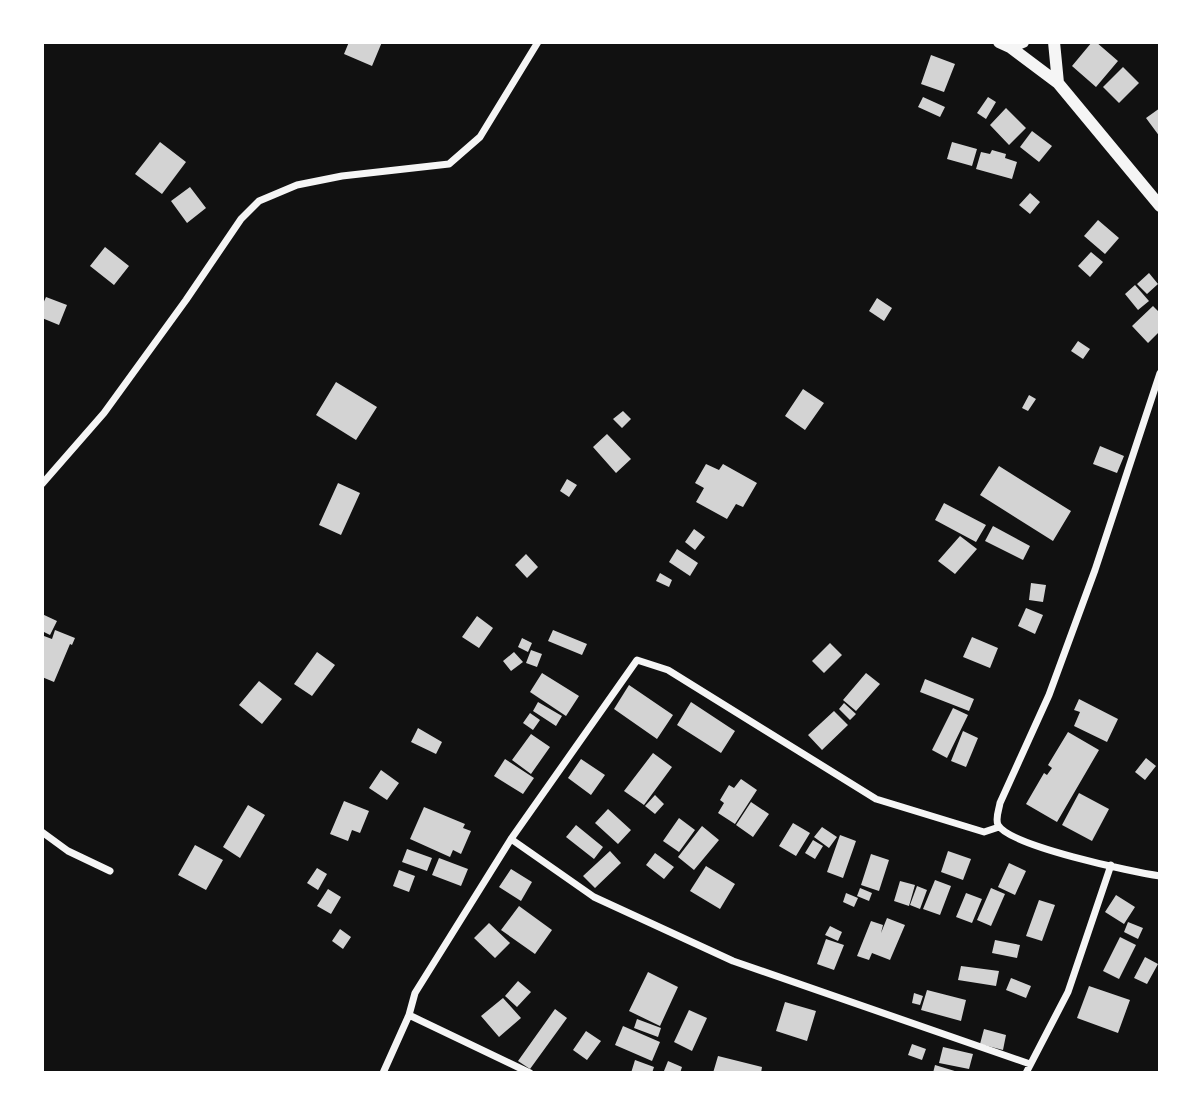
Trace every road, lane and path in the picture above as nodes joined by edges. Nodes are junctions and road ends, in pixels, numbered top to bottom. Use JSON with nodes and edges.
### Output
{"nodes":[{"id":1,"x":538,"y":42,"type":"edge"},
{"id":2,"x":1023,"y":42,"type":"edge"},
{"id":3,"x":1054,"y":42,"type":"edge"},
{"id":4,"x":1004,"y":45,"type":"edge"},
{"id":5,"x":1058,"y":83,"type":"junction"},
{"id":6,"x":1160,"y":206,"type":"edge"},
{"id":7,"x":1160,"y":373,"type":"edge"},
{"id":8,"x":42,"y":484,"type":"edge"},
{"id":9,"x":999,"y":827,"type":"junction"},
{"id":10,"x":42,"y":832,"type":"edge"},
{"id":11,"x":511,"y":839,"type":"junction"},
{"id":12,"x":1111,"y":865,"type":"junction"},
{"id":13,"x":110,"y":871,"type":"dead end"},
{"id":14,"x":1160,"y":876,"type":"edge"},
{"id":15,"x":409,"y":1015,"type":"junction"},
{"id":16,"x":1030,"y":1064,"type":"junction"},
{"id":17,"x":383,"y":1073,"type":"edge"},
{"id":18,"x":530,"y":1073,"type":"edge"},
{"id":19,"x":1026,"y":1073,"type":"edge"}],
"edges":[{"from":1,"to":8,"type":"street"},
{"from":2,"to":4,"type":"street"},
{"from":3,"to":5,"type":"street"},
{"from":4,"to":5,"type":"street"},
{"from":5,"to":6,"type":"street"},
{"from":7,"to":9,"type":"street"},
{"from":9,"to":11,"type":"street"},
{"from":9,"to":12,"type":"street"},
{"from":10,"to":13,"type":"street"},
{"from":11,"to":15,"type":"street"},
{"from":11,"to":16,"type":"street"},
{"from":12,"to":14,"type":"street"},
{"from":12,"to":16,"type":"street"},
{"from":15,"to":17,"type":"street"},
{"from":15,"to":18,"type":"street"},
{"from":16,"to":19,"type":"street"}]}
